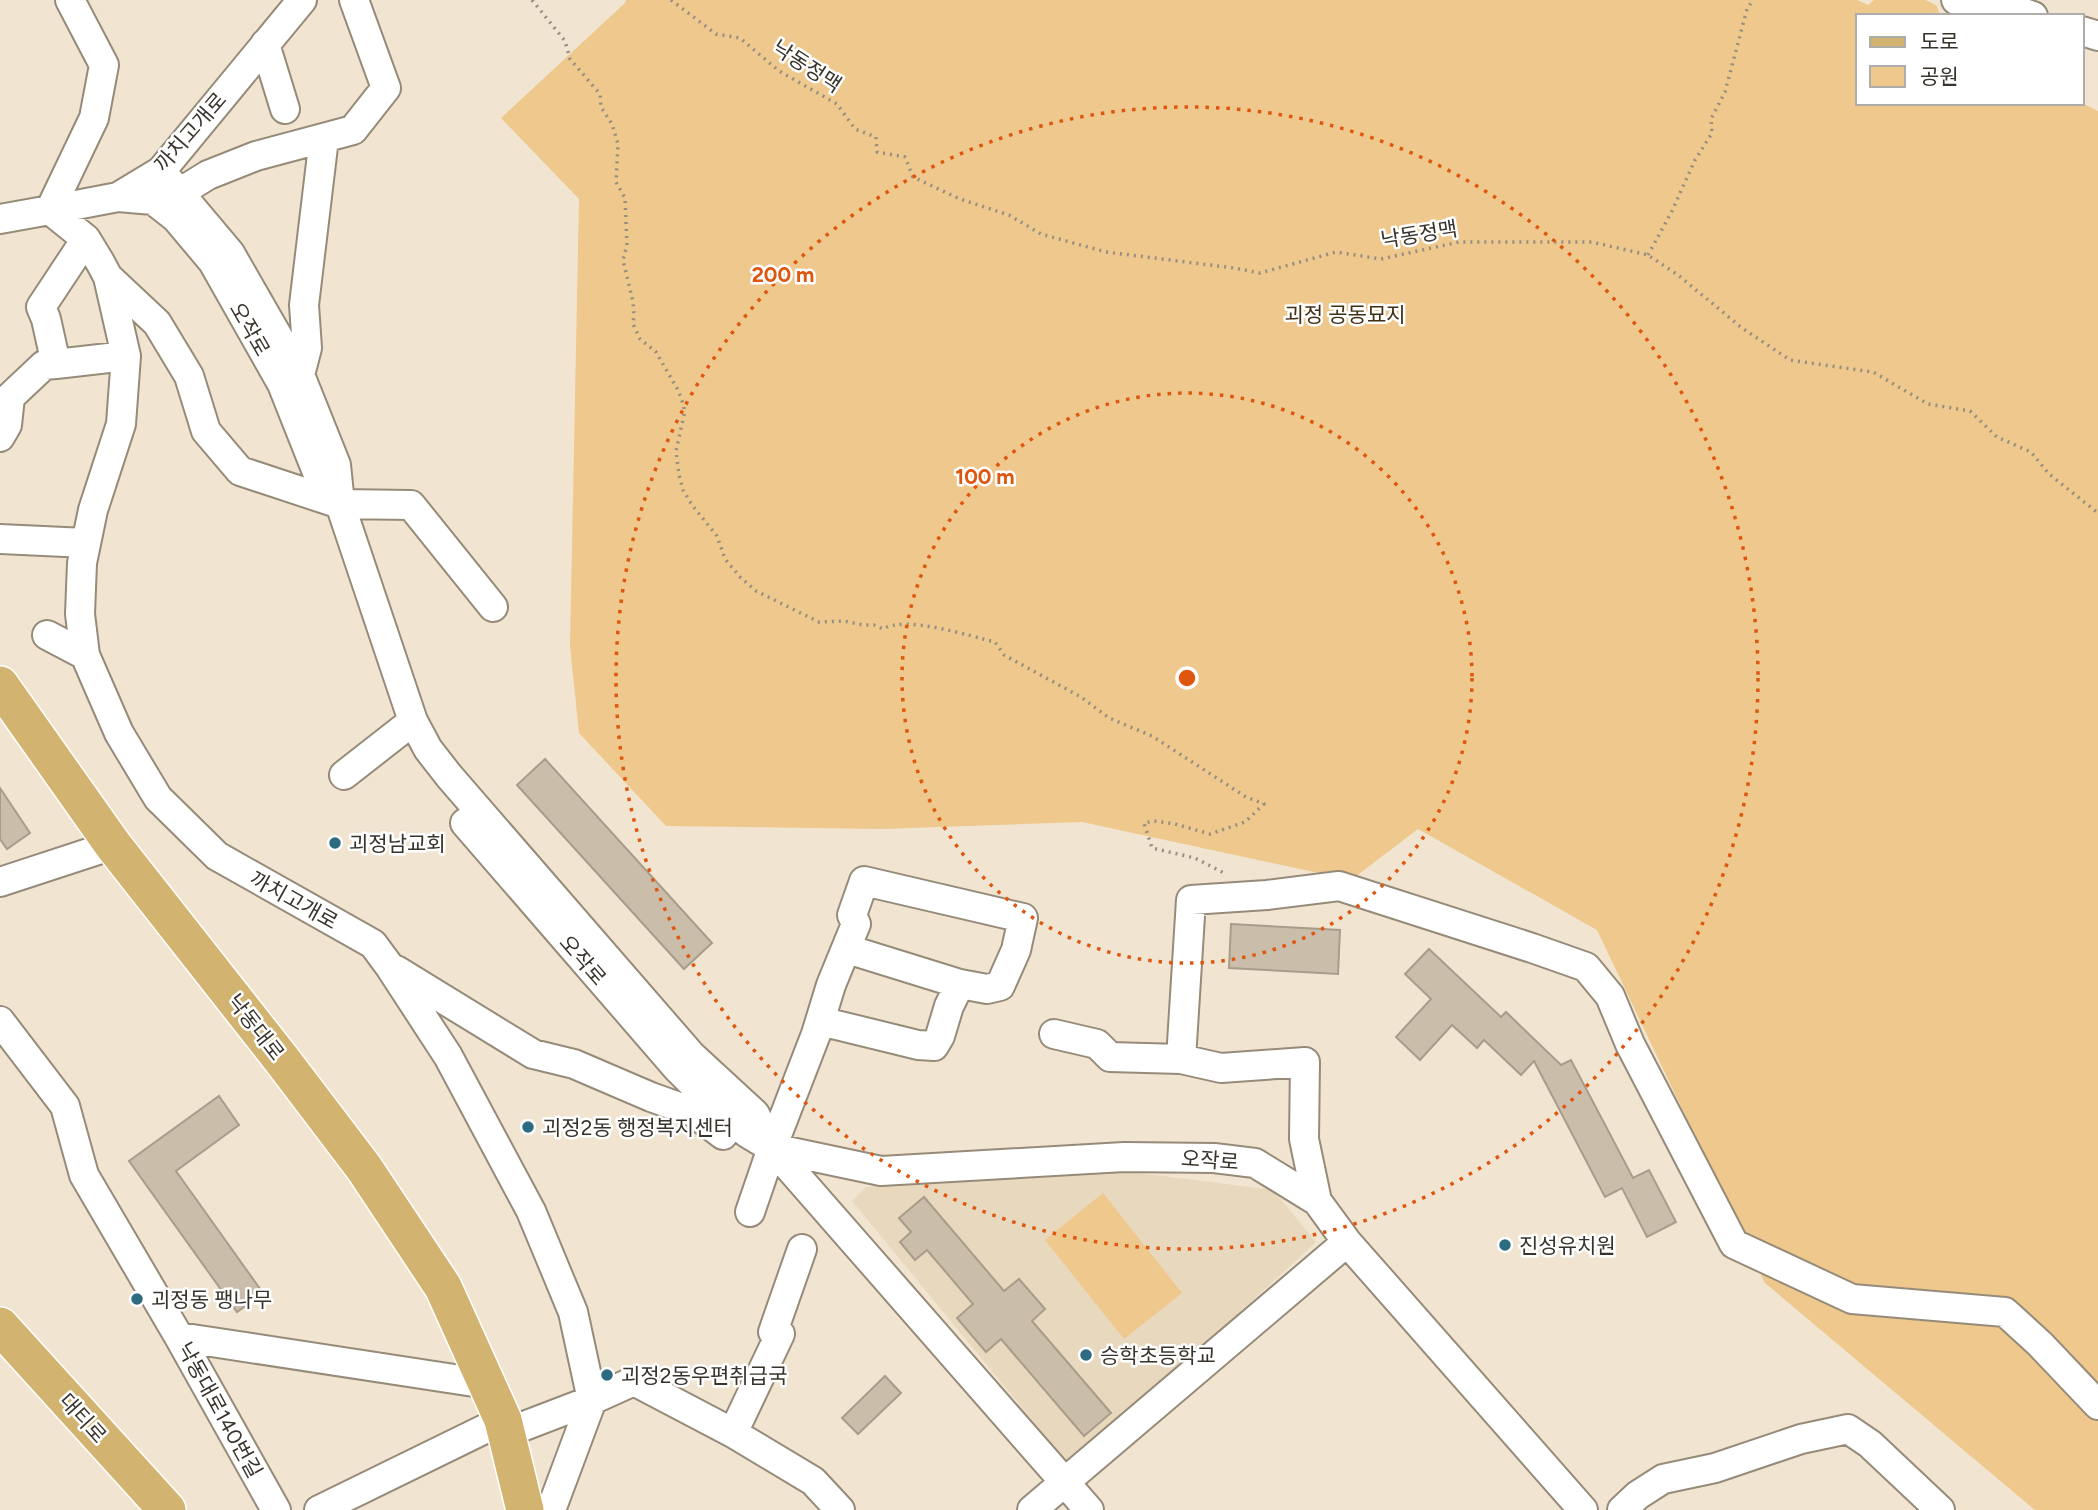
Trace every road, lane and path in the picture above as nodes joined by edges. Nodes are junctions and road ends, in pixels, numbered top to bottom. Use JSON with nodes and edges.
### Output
{"nodes":[{"id":1,"x":69,"y":0,"type":"edge"},
{"id":2,"x":302,"y":0,"type":"edge"},
{"id":3,"x":354,"y":0,"type":"edge"},
{"id":4,"x":532,"y":0,"type":"edge"},
{"id":5,"x":671,"y":0,"type":"edge"},
{"id":6,"x":1753,"y":0,"type":"edge"},
{"id":7,"x":1956,"y":0,"type":"edge"},
{"id":8,"x":2027,"y":14,"type":"edge"},
{"id":9,"x":265,"y":44,"type":"junction"},
{"id":10,"x":285,"y":109,"type":"dead end"},
{"id":11,"x":324,"y":138,"type":"junction"},
{"id":12,"x":161,"y":171,"type":"junction"},
{"id":13,"x":179,"y":193,"type":"junction"},
{"id":14,"x":118,"y":197,"type":"junction"},
{"id":15,"x":50,"y":210,"type":"junction"},
{"id":16,"x":0,"y":219,"type":"edge"},
{"id":17,"x":86,"y":239,"type":"junction"},
{"id":18,"x":1648,"y":255,"type":"junction"},
{"id":19,"x":108,"y":277,"type":"junction"},
{"id":20,"x":125,"y":356,"type":"junction"},
{"id":21,"x":57,"y":364,"type":"junction"},
{"id":22,"x":300,"y":375,"type":"junction"},
{"id":23,"x":0,"y":437,"type":"edge"},
{"id":24,"x":340,"y":504,"type":"junction"},
{"id":25,"x":2098,"y":513,"type":"edge"},
{"id":26,"x":0,"y":539,"type":"edge"},
{"id":27,"x":86,"y":543,"type":"junction"},
{"id":28,"x":493,"y":607,"type":"dead end"},
{"id":29,"x":47,"y":635,"type":"dead end"},
{"id":30,"x":85,"y":655,"type":"junction"},
{"id":31,"x":0,"y":685,"type":"edge"},
{"id":32,"x":413,"y":722,"type":"junction"},
{"id":33,"x":344,"y":775,"type":"dead end"},
{"id":34,"x":113,"y":845,"type":"junction"},
{"id":35,"x":1236,"y":877,"type":"dead end"},
{"id":36,"x":0,"y":883,"type":"edge"},
{"id":37,"x":847,"y":949,"type":"junction"},
{"id":38,"x":390,"y":967,"type":"junction"},
{"id":39,"x":960,"y":984,"type":"junction"},
{"id":40,"x":0,"y":1021,"type":"edge"},
{"id":41,"x":820,"y":1021,"type":"junction"},
{"id":42,"x":1054,"y":1034,"type":"dead end"},
{"id":43,"x":1181,"y":1059,"type":"junction"},
{"id":44,"x":772,"y":1148,"type":"junction"},
{"id":45,"x":1317,"y":1202,"type":"junction"},
{"id":46,"x":750,"y":1212,"type":"dead end"},
{"id":47,"x":1347,"y":1242,"type":"junction"},
{"id":48,"x":802,"y":1249,"type":"dead end"},
{"id":49,"x":0,"y":1326,"type":"edge"},
{"id":50,"x":179,"y":1337,"type":"junction"},
{"id":51,"x":487,"y":1384,"type":"junction"},
{"id":52,"x":592,"y":1401,"type":"junction"},
{"id":53,"x":2098,"y":1405,"type":"edge"},
{"id":54,"x":504,"y":1426,"type":"junction"},
{"id":55,"x":733,"y":1433,"type":"junction"},
{"id":56,"x":1064,"y":1482,"type":"junction"},
{"id":57,"x":164,"y":1510,"type":"edge"},
{"id":58,"x":276,"y":1510,"type":"edge"},
{"id":59,"x":319,"y":1510,"type":"edge"},
{"id":60,"x":531,"y":1510,"type":"edge"},
{"id":61,"x":839,"y":1510,"type":"edge"},
{"id":62,"x":1032,"y":1510,"type":"edge"},
{"id":63,"x":1089,"y":1510,"type":"edge"},
{"id":64,"x":1583,"y":1510,"type":"edge"},
{"id":65,"x":1622,"y":1510,"type":"edge"},
{"id":66,"x":1940,"y":1510,"type":"edge"}],
"edges":[{"from":1,"to":15,"type":"street"},
{"from":2,"to":9,"type":"street","name":"까치고개로"},
{"from":3,"to":11,"type":"street"},
{"from":4,"to":35,"type":"path"},
{"from":5,"to":18,"type":"path","name":"낙동정맥"},
{"from":6,"to":18,"type":"path"},
{"from":7,"to":8,"type":"street"},
{"from":9,"to":10,"type":"street"},
{"from":9,"to":12,"type":"street","name":"까치고개로"},
{"from":11,"to":13,"type":"street"},
{"from":11,"to":22,"type":"street"},
{"from":12,"to":13,"type":"street","name":"오작로"},
{"from":12,"to":14,"type":"street","name":"까치고개로"},
{"from":13,"to":22,"type":"street","name":"오작로"},
{"from":14,"to":15,"type":"street","name":"까치고개로"},
{"from":14,"to":24,"type":"street","name":"오작로"},
{"from":15,"to":16,"type":"street"},
{"from":15,"to":17,"type":"street","name":"까치고개로"},
{"from":17,"to":19,"type":"street","name":"까치고개로"},
{"from":17,"to":21,"type":"street"},
{"from":18,"to":25,"type":"path","name":"낙동정맥"},
{"from":19,"to":20,"type":"street","name":"까치고개로"},
{"from":19,"to":24,"type":"street","name":"까치고개로"},
{"from":20,"to":21,"type":"street"},
{"from":20,"to":27,"type":"street","name":"까치고개로"},
{"from":21,"to":23,"type":"street"},
{"from":22,"to":24,"type":"street","name":"오작로"},
{"from":24,"to":28,"type":"street","name":"까치고개로"},
{"from":24,"to":32,"type":"street","name":"오작로"},
{"from":26,"to":27,"type":"street"},
{"from":27,"to":30,"type":"street","name":"까치고개로"},
{"from":29,"to":30,"type":"street"},
{"from":30,"to":38,"type":"street","name":"까치고개로"},
{"from":31,"to":34,"type":"main road","name":"낙동대로"},
{"from":32,"to":33,"type":"street"},
{"from":32,"to":44,"type":"street","name":"오작로"},
{"from":34,"to":36,"type":"street"},
{"from":34,"to":51,"type":"main road","name":"낙동대로"},
{"from":37,"to":39,"type":"street"},
{"from":37,"to":39,"type":"street"},
{"from":37,"to":41,"type":"street"},
{"from":38,"to":44,"type":"street"},
{"from":38,"to":52,"type":"street","name":"까치고개로"},
{"from":39,"to":41,"type":"street"},
{"from":40,"to":50,"type":"street","name":"낙동대로140번길"},
{"from":41,"to":44,"type":"street"},
{"from":42,"to":43,"type":"street"},
{"from":43,"to":45,"type":"street"},
{"from":43,"to":53,"type":"street"},
{"from":44,"to":45,"type":"street","name":"오작로"},
{"from":44,"to":46,"type":"street"},
{"from":44,"to":56,"type":"street"},
{"from":45,"to":47,"type":"street","name":"오작로"},
{"from":47,"to":56,"type":"street"},
{"from":47,"to":64,"type":"street","name":"오작로"},
{"from":48,"to":55,"type":"street"},
{"from":49,"to":57,"type":"main road","name":"대티로"},
{"from":50,"to":51,"type":"street"},
{"from":50,"to":58,"type":"street","name":"낙동대로140번길"},
{"from":51,"to":54,"type":"main road","name":"낙동대로"},
{"from":52,"to":54,"type":"street"},
{"from":52,"to":55,"type":"street"},
{"from":52,"to":60,"type":"street"},
{"from":54,"to":59,"type":"street"},
{"from":54,"to":60,"type":"main road","name":"낙동대로"},
{"from":55,"to":61,"type":"street"},
{"from":56,"to":62,"type":"street"},
{"from":56,"to":63,"type":"street"},
{"from":65,"to":66,"type":"street"}]}
